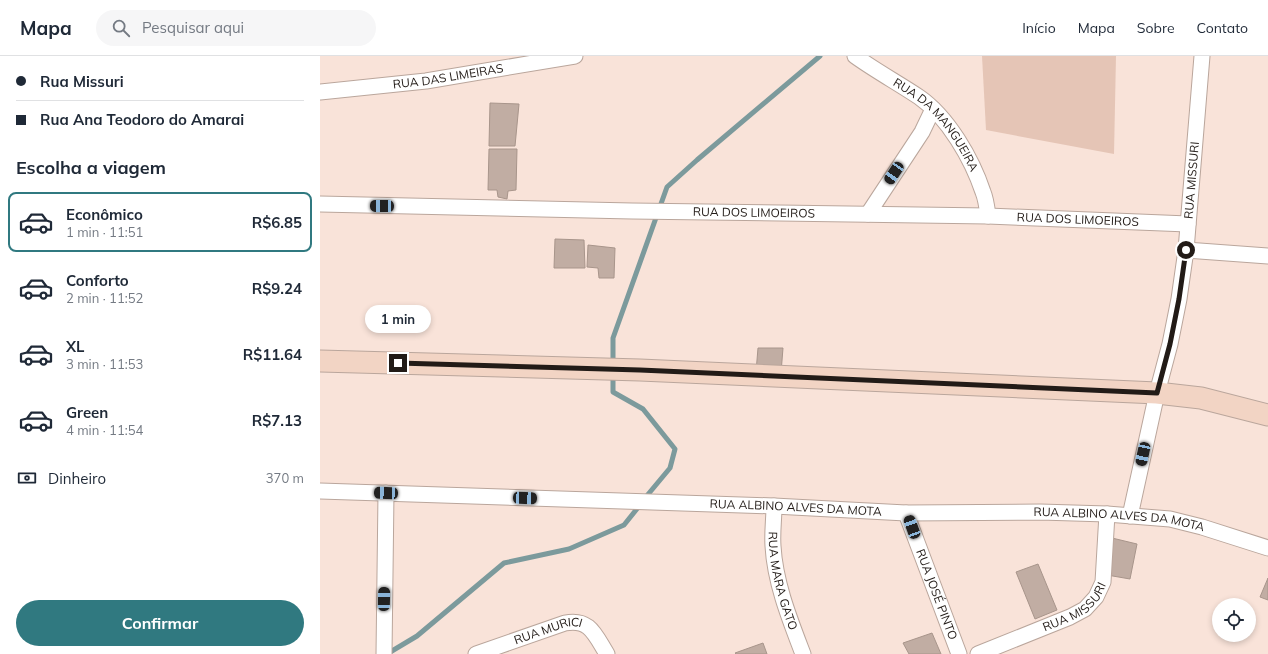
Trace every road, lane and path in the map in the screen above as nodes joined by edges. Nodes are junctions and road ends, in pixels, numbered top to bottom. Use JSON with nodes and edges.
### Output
{"nodes":[{"id":1,"x":575,"y":56,"type":"edge"},
{"id":2,"x":855,"y":56,"type":"edge"},
{"id":3,"x":1202,"y":56,"type":"edge"},
{"id":4,"x":320,"y":92,"type":"edge"},
{"id":5,"x":933,"y":109,"type":"junction"},
{"id":6,"x":320,"y":204,"type":"edge"},
{"id":7,"x":868,"y":214,"type":"junction"},
{"id":8,"x":988,"y":216,"type":"junction"},
{"id":9,"x":1188,"y":224,"type":"junction"},
{"id":10,"x":1186,"y":250,"type":"junction"},
{"id":11,"x":1268,"y":256,"type":"edge"},
{"id":12,"x":320,"y":361,"type":"edge"},
{"id":13,"x":1157,"y":393,"type":"junction"},
{"id":14,"x":1268,"y":415,"type":"edge"},
{"id":15,"x":320,"y":491,"type":"edge"},
{"id":16,"x":386,"y":493,"type":"junction"},
{"id":17,"x":774,"y":506,"type":"junction"},
{"id":18,"x":906,"y":513,"type":"junction"},
{"id":19,"x":1107,"y":514,"type":"junction"},
{"id":20,"x":1130,"y":516,"type":"junction"},
{"id":21,"x":1268,"y":548,"type":"edge"},
{"id":22,"x":384,"y":654,"type":"edge"},
{"id":23,"x":476,"y":654,"type":"edge"},
{"id":24,"x":607,"y":654,"type":"edge"},
{"id":25,"x":803,"y":654,"type":"edge"},
{"id":26,"x":959,"y":654,"type":"edge"},
{"id":27,"x":978,"y":654,"type":"edge"}],
"edges":[{"from":1,"to":4,"type":"street","name":"RUA DAS LIMEIRAS"},
{"from":2,"to":5,"type":"street","name":"RUA DA MANGUEIRA"},
{"from":3,"to":9,"type":"street","name":"RUA MISSURI"},
{"from":5,"to":7,"type":"street"},
{"from":5,"to":8,"type":"street","name":"RUA DA MANGUEIRA"},
{"from":6,"to":7,"type":"street","name":"RUA DOS LIMOEIROS"},
{"from":7,"to":8,"type":"street","name":"RUA DOS LIMOEIROS"},
{"from":8,"to":9,"type":"street","name":"RUA DOS LIMOEIROS"},
{"from":9,"to":10,"type":"street","name":"RUA MISSURI"},
{"from":10,"to":11,"type":"street"},
{"from":10,"to":13,"type":"street","name":"RUA MISSURI"},
{"from":12,"to":13,"type":"street"},
{"from":13,"to":14,"type":"street"},
{"from":13,"to":20,"type":"street","name":"RUA MISSURI"},
{"from":15,"to":16,"type":"street","name":"RUA ALBINO ALVES DA MOTA"},
{"from":16,"to":17,"type":"street","name":"RUA ALBINO ALVES DA MOTA"},
{"from":16,"to":22,"type":"street"},
{"from":17,"to":18,"type":"street","name":"RUA ALBINO ALVES DA MOTA"},
{"from":17,"to":25,"type":"street","name":"RUA MARA GATO"},
{"from":18,"to":19,"type":"street","name":"RUA ALBINO ALVES DA MOTA"},
{"from":18,"to":26,"type":"street","name":"RUA JOSÉ PINTO"},
{"from":19,"to":20,"type":"street","name":"RUA ALBINO ALVES DA MOTA"},
{"from":19,"to":27,"type":"street","name":"RUA MISSURI"},
{"from":20,"to":21,"type":"street","name":"RUA ALBINO ALVES DA MOTA"},
{"from":23,"to":24,"type":"street","name":"RUA MURICI"}]}
